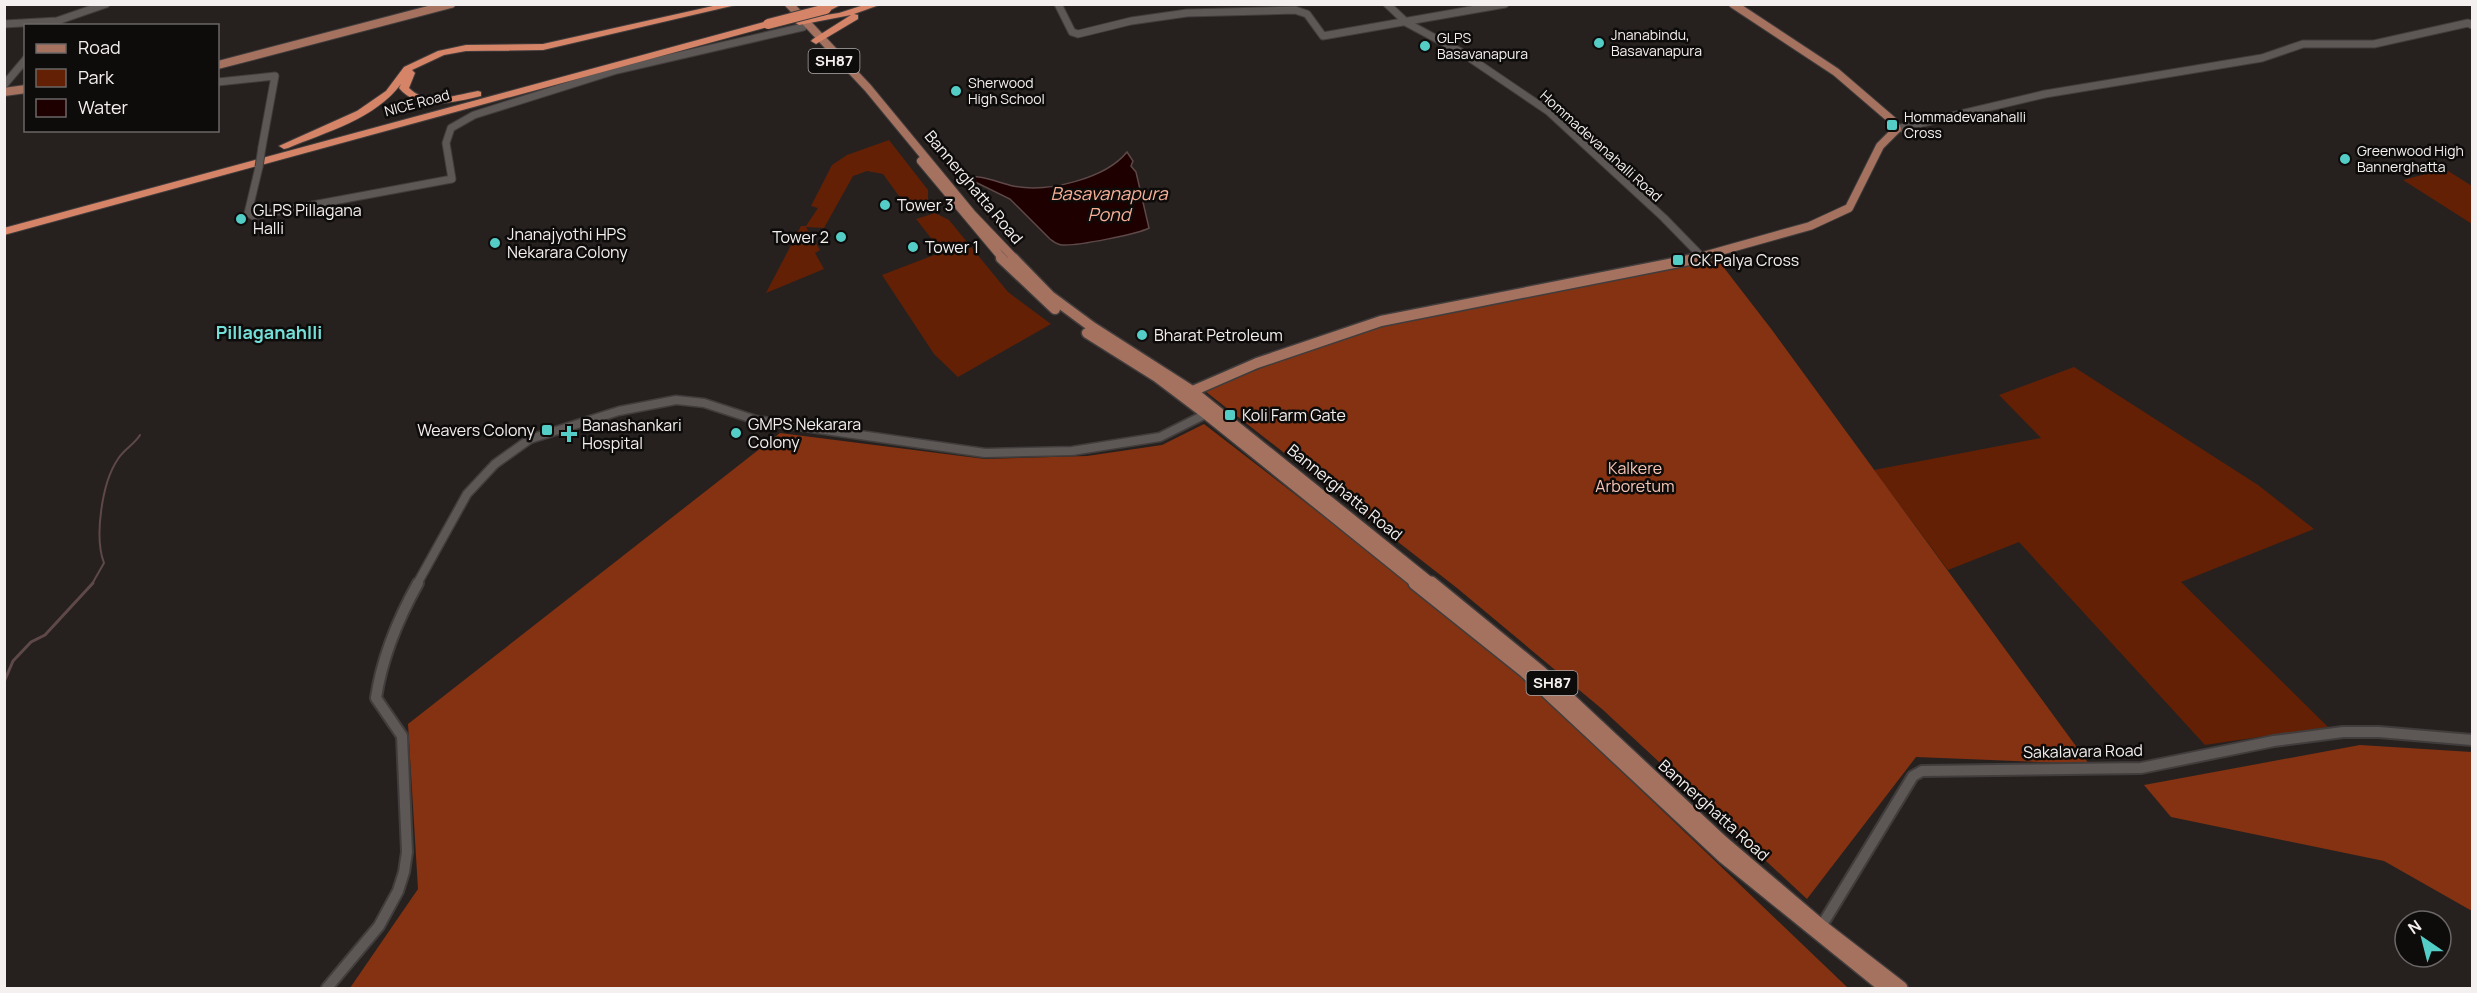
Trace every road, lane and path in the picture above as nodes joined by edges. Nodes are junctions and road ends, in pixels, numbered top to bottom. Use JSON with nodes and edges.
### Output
{"nodes":[{"id":1,"x":106,"y":4,"type":"edge"},
{"id":2,"x":438,"y":4,"type":"edge"},
{"id":3,"x":451,"y":4,"type":"edge"},
{"id":4,"x":736,"y":4,"type":"edge"},
{"id":5,"x":750,"y":4,"type":"edge"},
{"id":6,"x":781,"y":4,"type":"edge"},
{"id":7,"x":789,"y":4,"type":"edge"},
{"id":8,"x":810,"y":4,"type":"edge"},
{"id":9,"x":838,"y":4,"type":"edge"},
{"id":10,"x":878,"y":4,"type":"edge"},
{"id":11,"x":885,"y":4,"type":"edge"},
{"id":12,"x":1058,"y":4,"type":"edge"},
{"id":13,"x":1387,"y":4,"type":"edge"},
{"id":14,"x":1504,"y":4,"type":"edge"},
{"id":15,"x":1733,"y":4,"type":"edge"},
{"id":16,"x":4,"y":18,"type":"edge"},
{"id":17,"x":766,"y":21,"type":"junction"},
{"id":18,"x":55,"y":23,"type":"edge"},
{"id":19,"x":802,"y":23,"type":"junction"},
{"id":20,"x":1407,"y":23,"type":"junction"},
{"id":21,"x":7,"y":24,"type":"edge"},
{"id":22,"x":2472,"y":25,"type":"edge"},
{"id":23,"x":819,"y":40,"type":"junction"},
{"id":24,"x":24,"y":62,"type":"edge"},
{"id":25,"x":219,"y":63,"type":"edge"},
{"id":26,"x":219,"y":63,"type":"edge"},
{"id":27,"x":219,"y":82,"type":"edge"},
{"id":28,"x":4,"y":85,"type":"edge"},
{"id":29,"x":24,"y":91,"type":"edge"},
{"id":30,"x":4,"y":94,"type":"edge"},
{"id":31,"x":480,"y":94,"type":"junction"},
{"id":32,"x":1897,"y":129,"type":"junction"},
{"id":33,"x":280,"y":148,"type":"junction"},
{"id":34,"x":4,"y":223,"type":"edge"},
{"id":35,"x":4,"y":232,"type":"edge"},
{"id":36,"x":1702,"y":257,"type":"junction"},
{"id":37,"x":1187,"y":393,"type":"junction"},
{"id":38,"x":1210,"y":411,"type":"junction"},
{"id":39,"x":2472,"y":740,"type":"edge"},
{"id":40,"x":1819,"y":931,"type":"junction"},
{"id":41,"x":327,"y":988,"type":"edge"},
{"id":42,"x":1886,"y":988,"type":"edge"},
{"id":43,"x":1901,"y":988,"type":"edge"}],
"edges":[{"from":1,"to":18,"type":"street"},
{"from":2,"to":25,"type":"main road"},
{"from":3,"to":26,"type":"main road"},
{"from":4,"to":33,"type":"highway"},
{"from":5,"to":31,"type":"highway"},
{"from":6,"to":19,"type":"main road","name":"Bannerghatta Road","number":"SH87"},
{"from":7,"to":19,"type":"main road","name":"Bannerghatta Road","number":"SH87"},
{"from":8,"to":17,"type":"highway","name":"NICE Road"},
{"from":9,"to":17,"type":"highway","name":"NICE Road","bridge":true},
{"from":10,"to":19,"type":"highway"},
{"from":11,"to":23,"type":"highway"},
{"from":12,"to":20,"type":"street"},
{"from":13,"to":20,"type":"street","name":"Hommadevanahalli Road"},
{"from":14,"to":20,"type":"street"},
{"from":15,"to":32,"type":"main road"},
{"from":16,"to":21,"type":"street"},
{"from":17,"to":31,"type":"highway","name":"NICE Road"},
{"from":17,"to":35,"type":"highway","name":"NICE Road"},
{"from":18,"to":21,"type":"street"},
{"from":19,"to":23,"type":"main road","name":"Bannerghatta Road","number":"SH87"},
{"from":19,"to":27,"type":"street","bridge":true},
{"from":20,"to":36,"type":"street","name":"Hommadevanahalli Road"},
{"from":22,"to":32,"type":"street"},
{"from":23,"to":37,"type":"main road","name":"Bannerghatta Road","number":"SH87"},
{"from":24,"to":28,"type":"street"},
{"from":29,"to":30,"type":"main road"},
{"from":31,"to":33,"type":"highway","name":"NICE Road"},
{"from":32,"to":36,"type":"main road"},
{"from":33,"to":34,"type":"highway","name":"NICE Road"},
{"from":36,"to":37,"type":"main road"},
{"from":37,"to":38,"type":"main road","name":"Bannerghatta Road","number":"SH87"},
{"from":38,"to":40,"type":"main road","name":"Bannerghatta Road","number":"SH87"},
{"from":38,"to":41,"type":"street"},
{"from":39,"to":40,"type":"street","name":"Sakalavara Road"},
{"from":40,"to":42,"type":"main road","name":"Bannerghatta Road","number":"SH87"},
{"from":40,"to":43,"type":"main road","name":"Bannerghatta Road","number":"SH87"}]}
